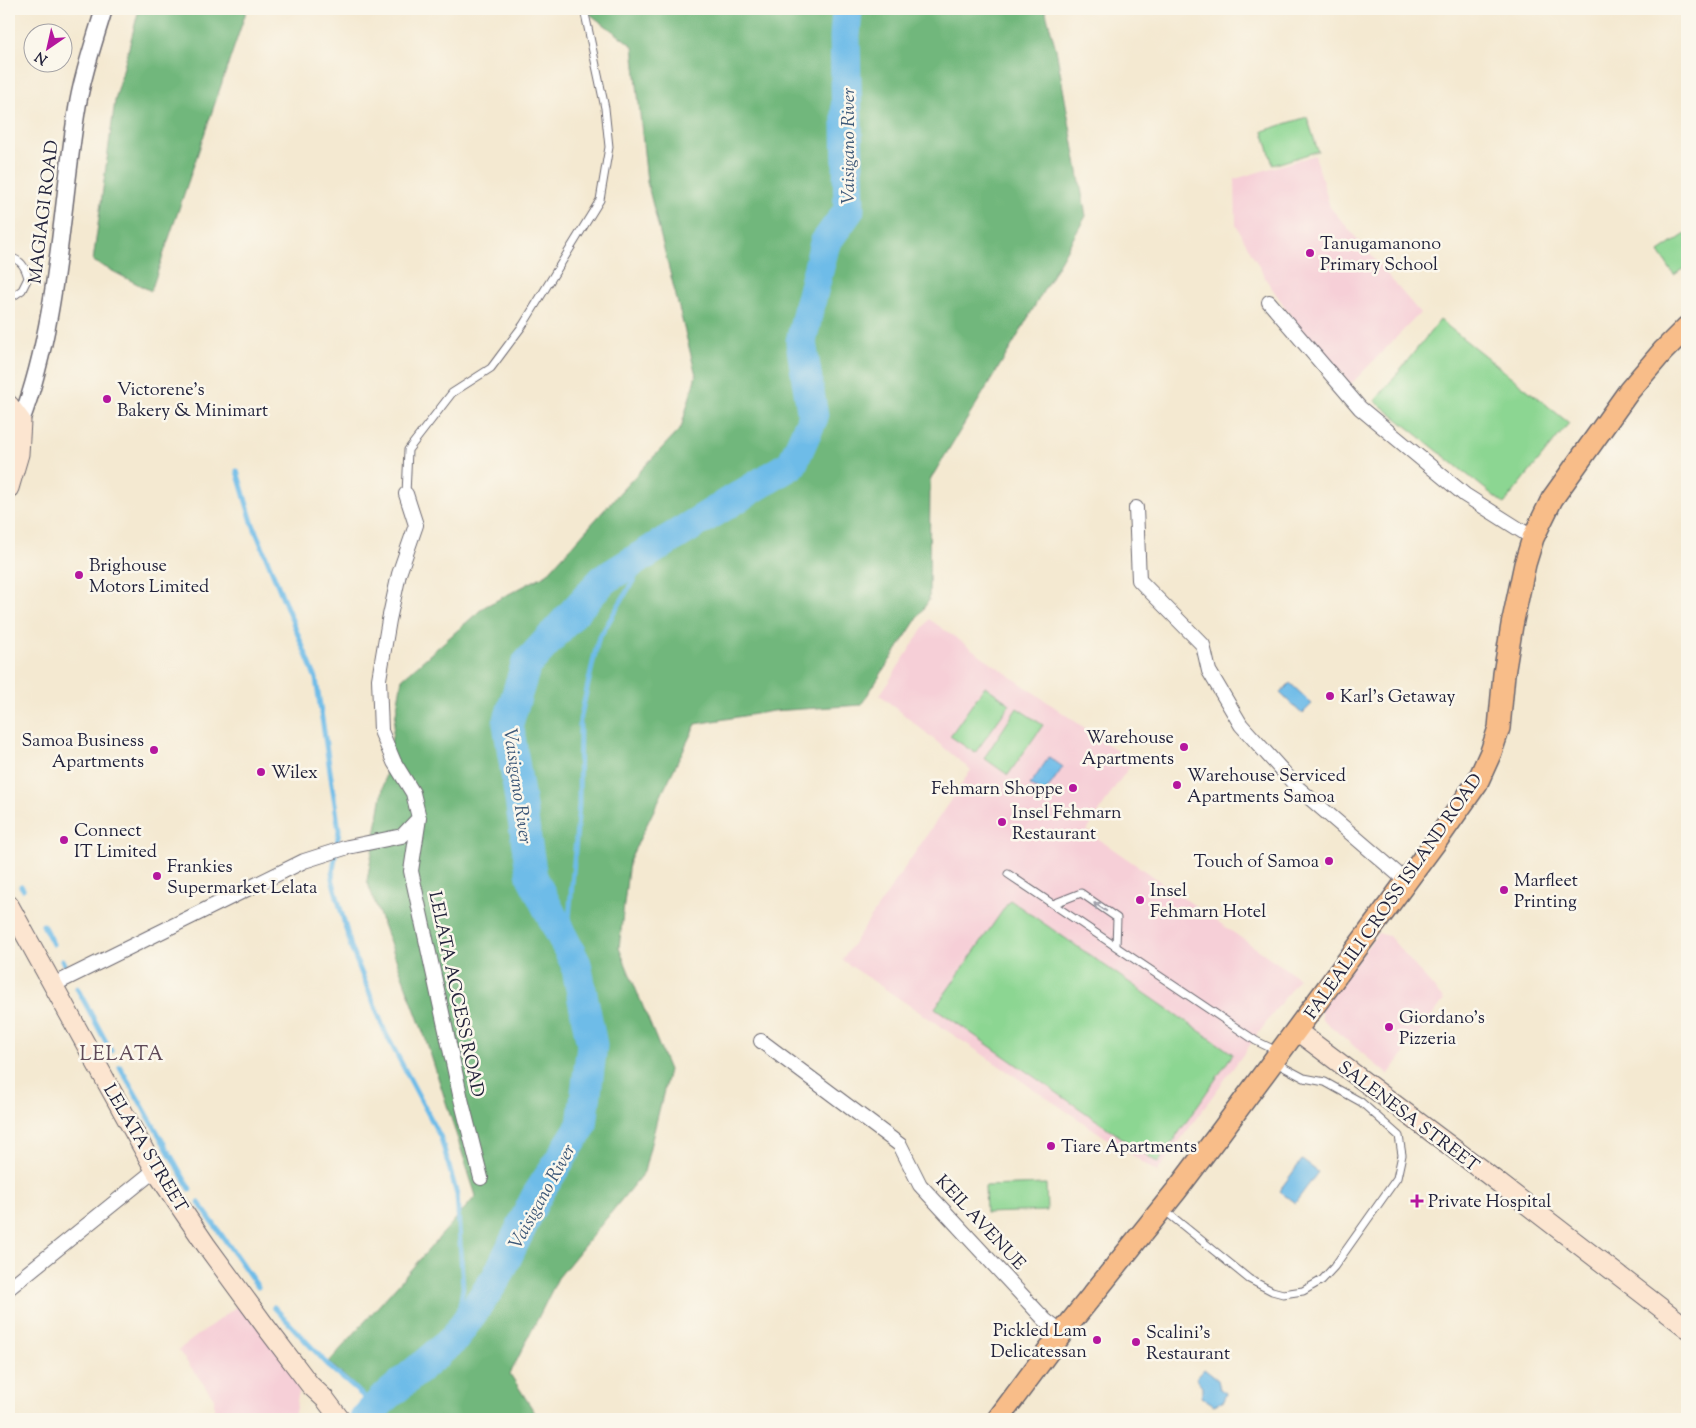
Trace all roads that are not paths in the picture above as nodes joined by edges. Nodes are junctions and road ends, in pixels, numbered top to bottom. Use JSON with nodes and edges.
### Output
{"nodes":[{"id":1,"x":104,"y":9,"type":"edge"},
{"id":2,"x":584,"y":9,"type":"edge"},
{"id":3,"x":9,"y":257,"type":"edge"},
{"id":4,"x":9,"y":299,"type":"edge"},
{"id":5,"x":1269,"y":302,"type":"dead end"},
{"id":6,"x":1687,"y":327,"type":"edge"},
{"id":7,"x":9,"y":406,"type":"edge"},
{"id":8,"x":21,"y":421,"type":"junction"},
{"id":9,"x":9,"y":437,"type":"edge"},
{"id":10,"x":9,"y":488,"type":"edge"},
{"id":11,"x":406,"y":494,"type":"joint"},
{"id":12,"x":1136,"y":508,"type":"dead end"},
{"id":13,"x":1533,"y":538,"type":"junction"},
{"id":14,"x":419,"y":818,"type":"junction"},
{"id":15,"x":1008,"y":874,"type":"dead end"},
{"id":16,"x":1406,"y":881,"type":"junction"},
{"id":17,"x":1053,"y":904,"type":"junction"},
{"id":18,"x":9,"y":905,"type":"edge"},
{"id":19,"x":1116,"y":946,"type":"junction"},
{"id":20,"x":53,"y":985,"type":"junction"},
{"id":21,"x":1297,"y":1032,"type":"junction"},
{"id":22,"x":762,"y":1041,"type":"dead end"},
{"id":23,"x":1276,"y":1057,"type":"junction"},
{"id":24,"x":155,"y":1170,"type":"junction"},
{"id":25,"x":481,"y":1178,"type":"dead end"},
{"id":26,"x":1162,"y":1208,"type":"junction"},
{"id":27,"x":9,"y":1288,"type":"edge"},
{"id":28,"x":1687,"y":1328,"type":"edge"},
{"id":29,"x":1062,"y":1333,"type":"junction"},
{"id":30,"x":340,"y":1419,"type":"edge"},
{"id":31,"x":998,"y":1419,"type":"edge"}],
"edges":[{"from":1,"to":8,"type":"street","name":"MAGIAGI ROAD"},
{"from":2,"to":11,"type":"lane"},
{"from":3,"to":4,"type":"lane"},
{"from":5,"to":13,"type":"street"},
{"from":6,"to":13,"type":"main road","name":"FALEALILI CROSS ISLAND ROAD"},
{"from":7,"to":8,"type":"main road"},
{"from":8,"to":9,"type":"street"},
{"from":8,"to":10,"type":"main road"},
{"from":11,"to":14,"type":"street","name":"LELATA ACCESS ROAD"},
{"from":12,"to":16,"type":"street"},
{"from":13,"to":16,"type":"main road","name":"FALEALILI CROSS ISLAND ROAD"},
{"from":14,"to":20,"type":"street"},
{"from":14,"to":25,"type":"street","name":"LELATA ACCESS ROAD"},
{"from":15,"to":17,"type":"lane"},
{"from":16,"to":21,"type":"main road","name":"FALEALILI CROSS ISLAND ROAD"},
{"from":17,"to":19,"type":"lane"},
{"from":19,"to":17,"type":"lane","one_way":true},
{"from":18,"to":20,"type":"main road","name":"LELATA STREET"},
{"from":19,"to":23,"type":"lane"},
{"from":20,"to":24,"type":"main road","name":"LELATA STREET"},
{"from":21,"to":23,"type":"main road","name":"FALEALILI CROSS ISLAND ROAD"},
{"from":21,"to":28,"type":"main road","name":"SALENESA STREET"},
{"from":22,"to":29,"type":"street","name":"KEIL AVENUE"},
{"from":23,"to":26,"type":"main road","name":"FALEALILI CROSS ISLAND ROAD"},
{"from":23,"to":26,"type":"lane"},
{"from":24,"to":27,"type":"street"},
{"from":24,"to":30,"type":"main road","name":"LELATA STREET"},
{"from":26,"to":29,"type":"main road","name":"FALEALILI CROSS ISLAND ROAD"},
{"from":29,"to":31,"type":"main road","name":"FALEALILI CROSS ISLAND ROAD"}]}
